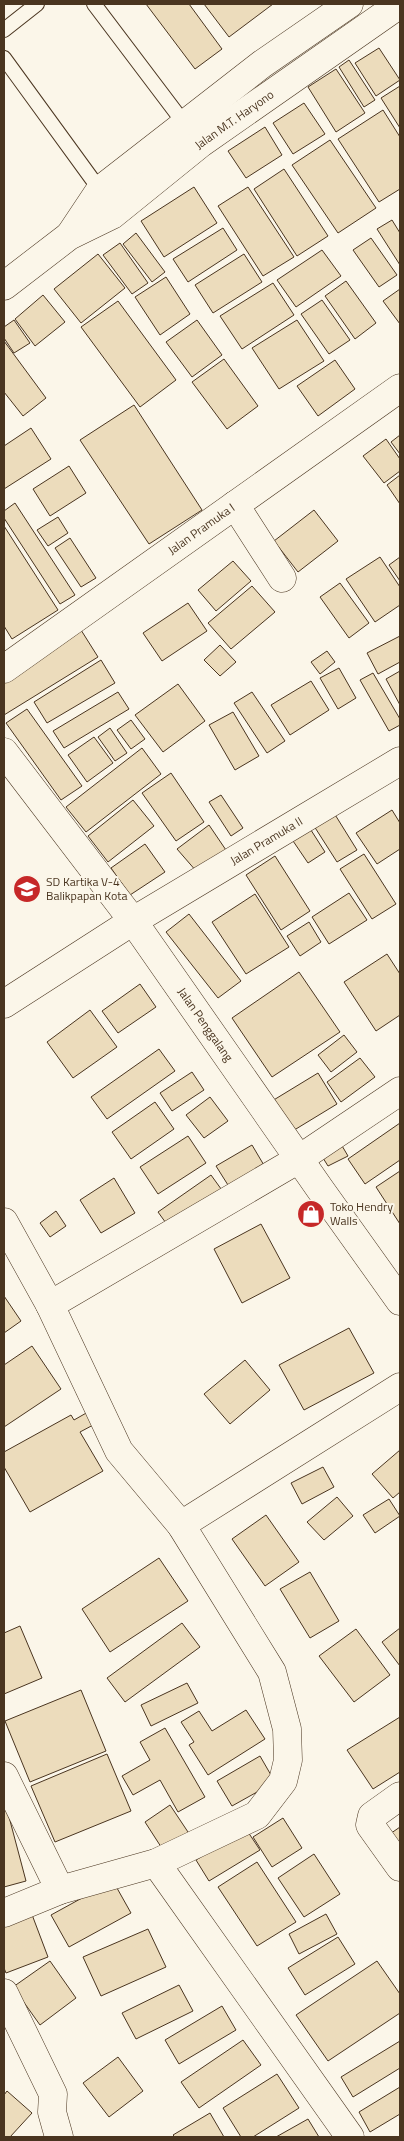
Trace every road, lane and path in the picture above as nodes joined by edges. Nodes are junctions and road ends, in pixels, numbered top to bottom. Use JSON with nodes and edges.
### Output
{"nodes":[{"id":1,"x":36,"y":4,"type":"edge"},
{"id":2,"x":94,"y":4,"type":"edge"},
{"id":3,"x":349,"y":4,"type":"edge"},
{"id":4,"x":397,"y":13,"type":"edge"},
{"id":5,"x":4,"y":30,"type":"edge"},
{"id":6,"x":4,"y":58,"type":"edge"},
{"id":7,"x":193,"y":133,"type":"junction"},
{"id":8,"x":100,"y":190,"type":"junction"},
{"id":9,"x":69,"y":236,"type":"junction"},
{"id":10,"x":4,"y":286,"type":"edge"},
{"id":11,"x":400,"y":388,"type":"edge"},
{"id":12,"x":235,"y":505,"type":"junction"},
{"id":13,"x":282,"y":578,"type":"dead end"},
{"id":14,"x":4,"y":669,"type":"edge"},
{"id":15,"x":4,"y":752,"type":"edge"},
{"id":16,"x":400,"y":761,"type":"edge"},
{"id":17,"x":133,"y":920,"type":"junction"},
{"id":18,"x":4,"y":1004,"type":"edge"},
{"id":19,"x":400,"y":1091,"type":"edge"},
{"id":20,"x":299,"y":1159,"type":"junction"},
{"id":21,"x":4,"y":1222,"type":"edge"},
{"id":22,"x":400,"y":1300,"type":"edge"},
{"id":23,"x":50,"y":1305,"type":"junction"},
{"id":24,"x":400,"y":1387,"type":"edge"},
{"id":25,"x":181,"y":1524,"type":"junction"},
{"id":26,"x":4,"y":1776,"type":"edge"},
{"id":27,"x":400,"y":1796,"type":"edge"},
{"id":28,"x":156,"y":1863,"type":"junction"},
{"id":29,"x":400,"y":1867,"type":"edge"},
{"id":30,"x":60,"y":1890,"type":"junction"},
{"id":31,"x":4,"y":1913,"type":"edge"},
{"id":32,"x":4,"y":1993,"type":"edge"},
{"id":33,"x":59,"y":2137,"type":"edge"},
{"id":34,"x":350,"y":2137,"type":"edge"}],
"edges":[{"from":1,"to":5,"type":"lane"},
{"from":2,"to":7,"type":"lane"},
{"from":3,"to":7,"type":"street","name":"Jalan M.T. Haryono"},
{"from":4,"to":7,"type":"street","name":"Jalan M.T. Haryono"},
{"from":6,"to":8,"type":"lane"},
{"from":7,"to":8,"type":"street","name":"Jalan M.T. Haryono"},
{"from":7,"to":9,"type":"street","name":"Jalan M.T. Haryono"},
{"from":8,"to":9,"type":"street","name":"Jalan M.T. Haryono"},
{"from":9,"to":10,"type":"street","name":"Jalan M.T. Haryono"},
{"from":11,"to":12,"type":"street","name":"Jalan Pramuka I"},
{"from":12,"to":13,"type":"street"},
{"from":12,"to":14,"type":"street","name":"Jalan Pramuka I"},
{"from":15,"to":17,"type":"street","name":"Jalan Penggalang"},
{"from":16,"to":17,"type":"street","name":"Jalan Pramuka II"},
{"from":17,"to":18,"type":"street","name":"Jalan Pramuka II"},
{"from":17,"to":20,"type":"street","name":"Jalan Penggalang"},
{"from":19,"to":20,"type":"street"},
{"from":20,"to":22,"type":"street","name":"Jalan Penggalang"},
{"from":20,"to":23,"type":"street"},
{"from":21,"to":23,"type":"street"},
{"from":23,"to":25,"type":"street"},
{"from":24,"to":25,"type":"street"},
{"from":25,"to":28,"type":"street"},
{"from":26,"to":30,"type":"street"},
{"from":27,"to":29,"type":"street"},
{"from":28,"to":30,"type":"street"},
{"from":28,"to":34,"type":"street"},
{"from":30,"to":31,"type":"street"},
{"from":32,"to":33,"type":"street"}]}
